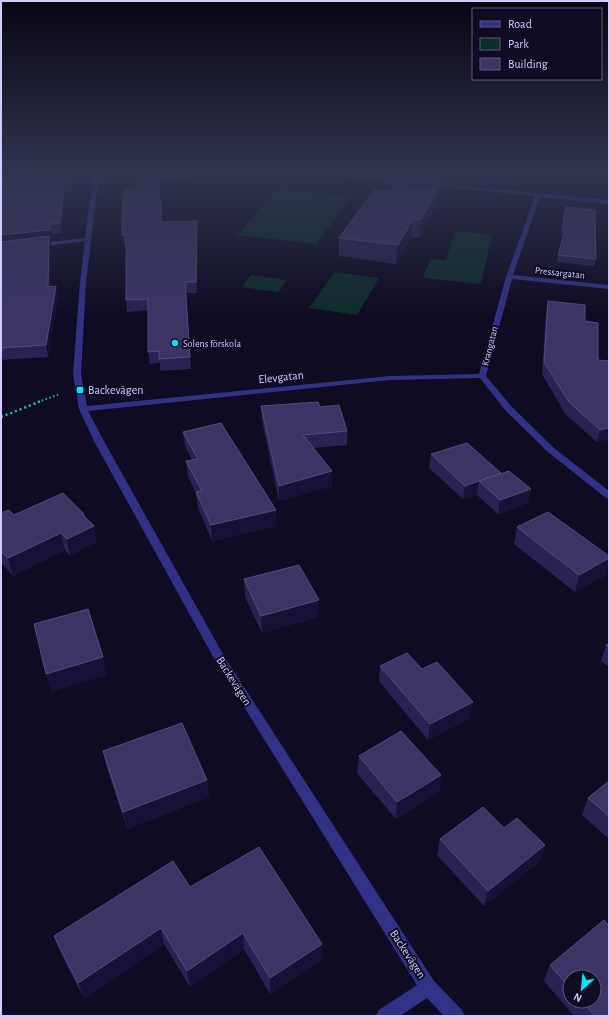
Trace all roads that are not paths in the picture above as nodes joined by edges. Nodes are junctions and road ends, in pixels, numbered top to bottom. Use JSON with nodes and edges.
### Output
{"nodes":[{"id":1,"x":91,"y":222,"type":"edge"},
{"id":2,"x":527,"y":222,"type":"edge"},
{"id":3,"x":89,"y":240,"type":"junction"},
{"id":4,"x":30,"y":246,"type":"edge"},
{"id":5,"x":509,"y":277,"type":"junction"},
{"id":6,"x":609,"y":287,"type":"edge"},
{"id":7,"x":482,"y":376,"type":"junction"},
{"id":8,"x":83,"y":409,"type":"junction"},
{"id":9,"x":609,"y":496,"type":"edge"},
{"id":10,"x":428,"y":986,"type":"junction"},
{"id":11,"x":385,"y":1016,"type":"edge"},
{"id":12,"x":456,"y":1016,"type":"edge"}],
"edges":[{"from":1,"to":3,"type":"street","name":"Backevägen"},
{"from":2,"to":5,"type":"street","name":"Krangatan"},
{"from":3,"to":4,"type":"street"},
{"from":3,"to":8,"type":"street","name":"Backevägen"},
{"from":5,"to":6,"type":"street","name":"Pressargatan"},
{"from":5,"to":7,"type":"street","name":"Krangatan"},
{"from":7,"to":8,"type":"street","name":"Elevgatan"},
{"from":7,"to":9,"type":"street","name":"Krangatan"},
{"from":8,"to":10,"type":"street","name":"Backevägen"},
{"from":10,"to":11,"type":"street"},
{"from":10,"to":12,"type":"street","name":"Backevägen"}]}
